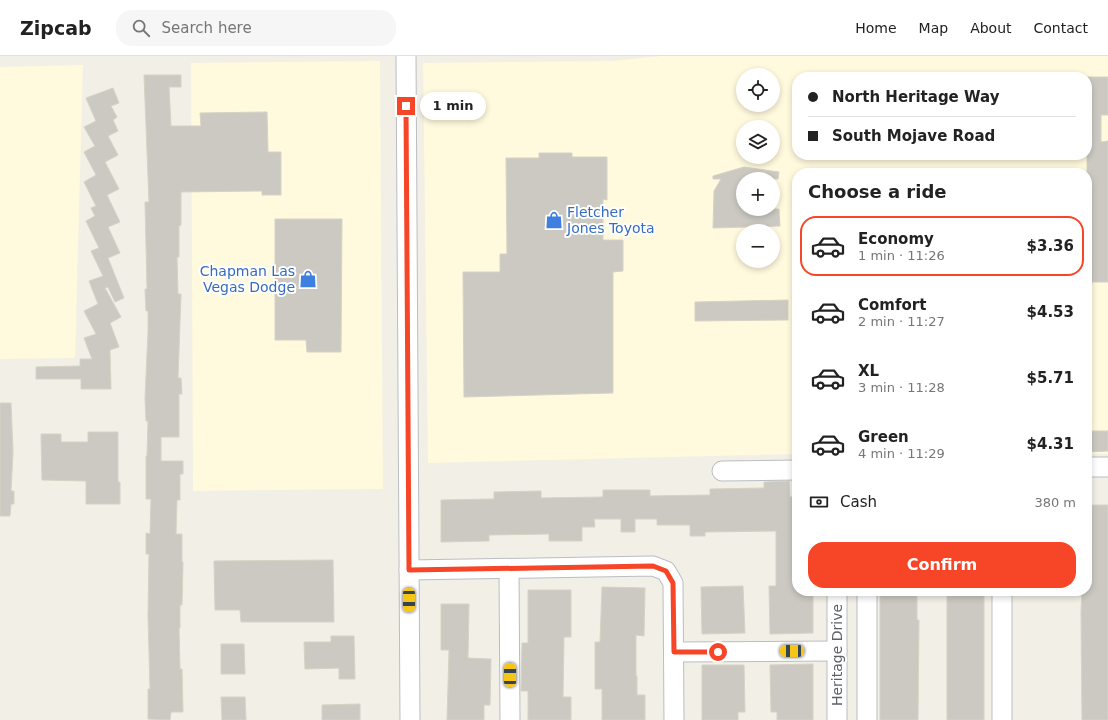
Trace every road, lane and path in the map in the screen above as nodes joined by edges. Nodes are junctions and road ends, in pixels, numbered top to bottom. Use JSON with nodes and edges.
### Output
{"nodes":[{"id":1,"x":406,"y":56,"type":"edge"},
{"id":2,"x":1092,"y":467,"type":"edge"},
{"id":3,"x":1108,"y":467,"type":"edge"},
{"id":4,"x":792,"y":470,"type":"edge"},
{"id":5,"x":722,"y":471,"type":"dead end"},
{"id":6,"x":509,"y":569,"type":"junction"},
{"id":7,"x":409,"y":570,"type":"junction"},
{"id":8,"x":837,"y":596,"type":"edge"},
{"id":9,"x":866,"y":596,"type":"edge"},
{"id":10,"x":1002,"y":596,"type":"edge"},
{"id":11,"x":837,"y":651,"type":"junction"},
{"id":12,"x":674,"y":652,"type":"junction"},
{"id":13,"x":410,"y":720,"type":"edge"},
{"id":14,"x":510,"y":720,"type":"edge"},
{"id":15,"x":674,"y":720,"type":"edge"},
{"id":16,"x":837,"y":720,"type":"edge"},
{"id":17,"x":867,"y":720,"type":"edge"},
{"id":18,"x":1002,"y":720,"type":"edge"}],
"edges":[{"from":1,"to":7,"type":"street"},
{"from":2,"to":3,"type":"street"},
{"from":4,"to":5,"type":"street"},
{"from":6,"to":7,"type":"street"},
{"from":6,"to":12,"type":"street"},
{"from":6,"to":14,"type":"street"},
{"from":7,"to":13,"type":"street"},
{"from":8,"to":11,"type":"street","name":"Heritage Drive"},
{"from":9,"to":17,"type":"street"},
{"from":10,"to":18,"type":"street"},
{"from":11,"to":12,"type":"street"},
{"from":11,"to":16,"type":"street","name":"Heritage Drive"},
{"from":12,"to":15,"type":"street"}]}
